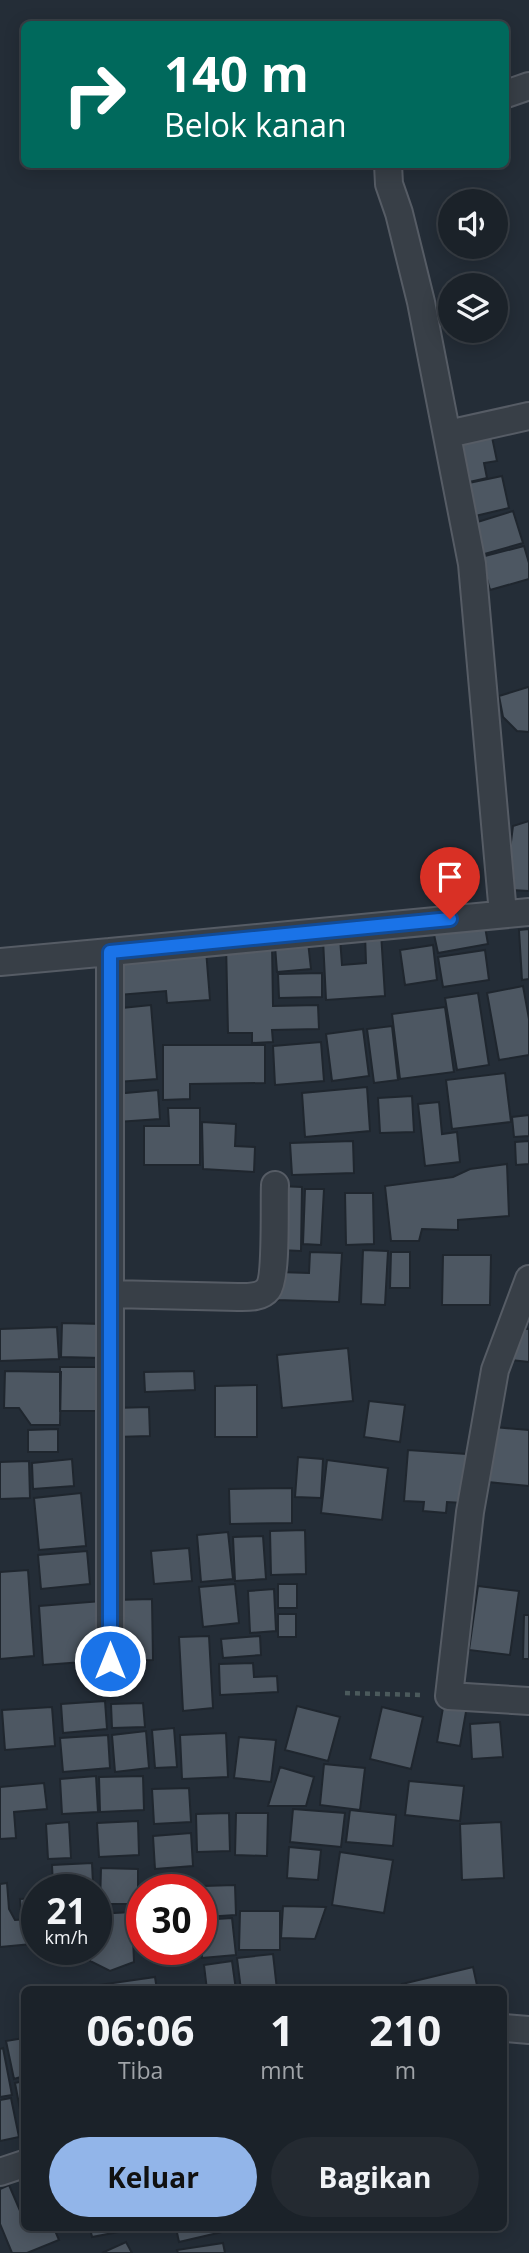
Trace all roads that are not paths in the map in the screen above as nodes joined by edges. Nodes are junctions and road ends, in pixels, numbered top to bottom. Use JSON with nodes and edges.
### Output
{"nodes":[{"id":1,"x":529,"y":86,"type":"edge"},
{"id":2,"x":509,"y":93,"type":"edge"},
{"id":3,"x":388,"y":168,"type":"edge"},
{"id":4,"x":529,"y":416,"type":"edge"},
{"id":5,"x":448,"y":434,"type":"junction"},
{"id":6,"x":529,"y":912,"type":"edge"},
{"id":7,"x":503,"y":914,"type":"junction"},
{"id":8,"x":110,"y":952,"type":"junction"},
{"id":9,"x":0,"y":962,"type":"edge"},
{"id":10,"x":275,"y":1185,"type":"dead end"},
{"id":11,"x":529,"y":1279,"type":"edge"},
{"id":12,"x":111,"y":1294,"type":"junction"},
{"id":13,"x":110,"y":1661,"type":"dead end"},
{"id":14,"x":529,"y":1701,"type":"edge"},
{"id":15,"x":507,"y":2028,"type":"edge"},
{"id":16,"x":529,"y":2030,"type":"edge"},
{"id":17,"x":21,"y":2165,"type":"edge"},
{"id":18,"x":0,"y":2172,"type":"edge"}],
"edges":[{"from":1,"to":2,"type":"street"},
{"from":3,"to":5,"type":"street"},
{"from":4,"to":5,"type":"street"},
{"from":5,"to":7,"type":"street"},
{"from":6,"to":7,"type":"street"},
{"from":7,"to":8,"type":"street"},
{"from":8,"to":9,"type":"street"},
{"from":8,"to":12,"type":"street"},
{"from":10,"to":12,"type":"street"},
{"from":11,"to":14,"type":"street"},
{"from":12,"to":13,"type":"street"},
{"from":15,"to":16,"type":"street"},
{"from":17,"to":18,"type":"street"}]}
